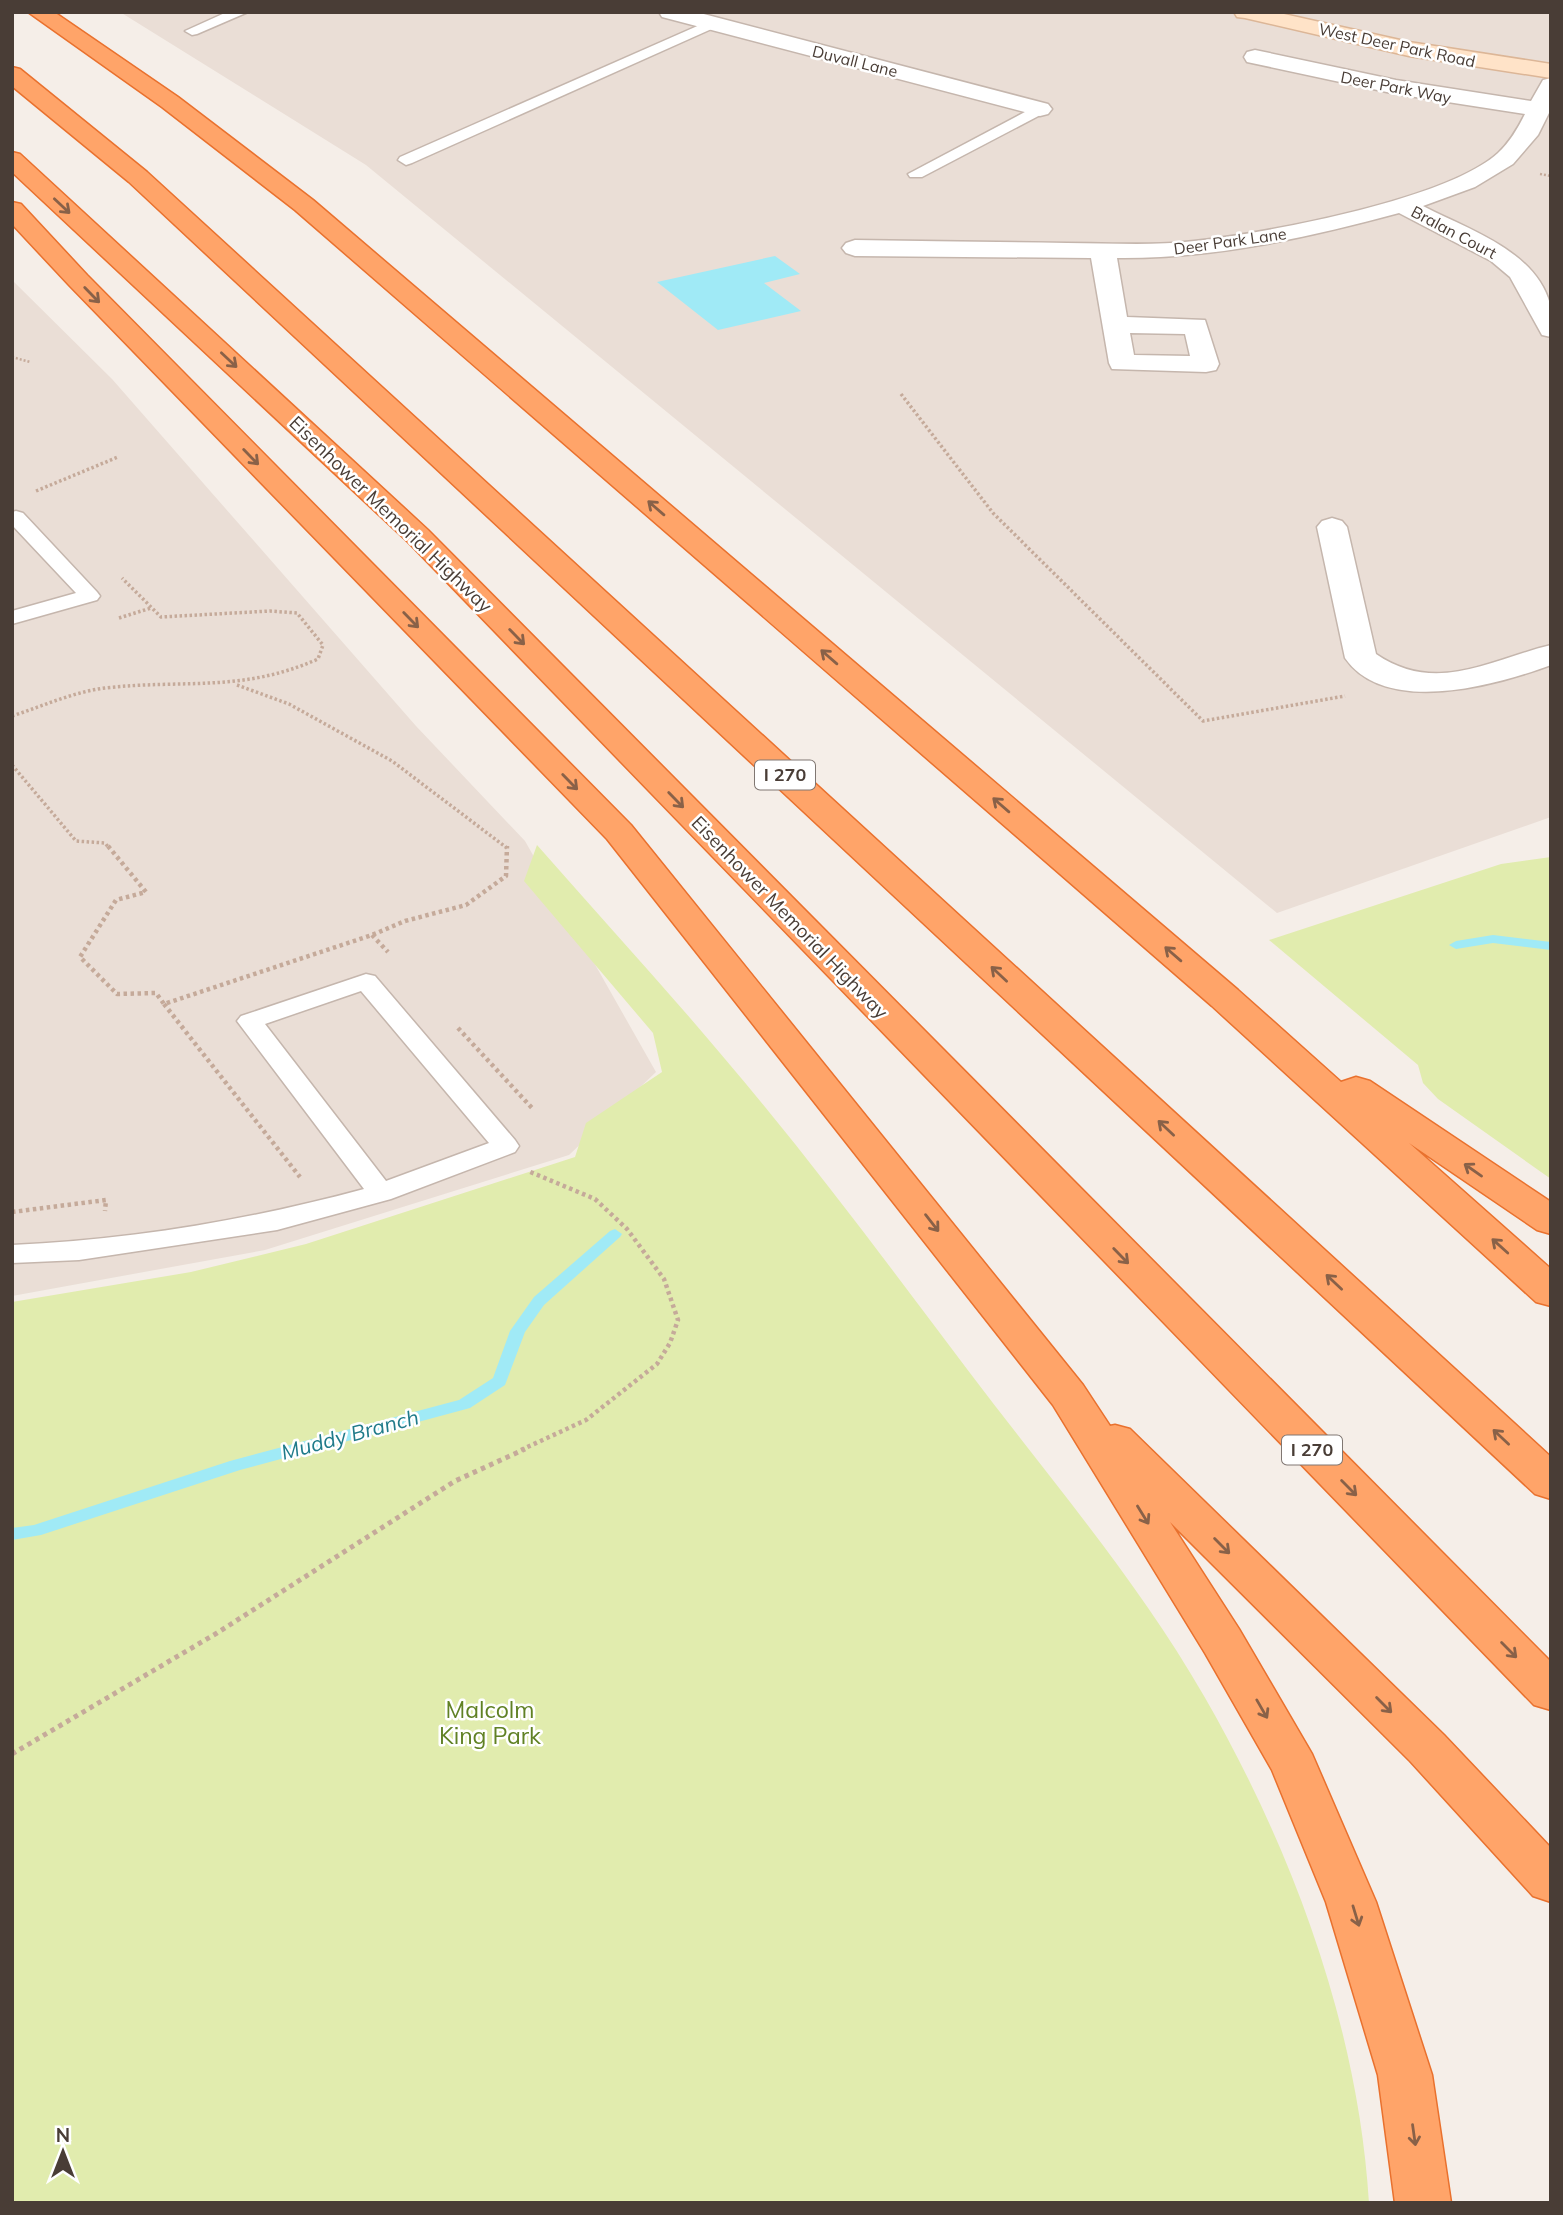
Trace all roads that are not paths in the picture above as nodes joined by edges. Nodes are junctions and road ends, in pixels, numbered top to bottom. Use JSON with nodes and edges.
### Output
{"nodes":[{"id":1,"x":39,"y":12,"type":"edge"},
{"id":2,"x":241,"y":12,"type":"edge"},
{"id":3,"x":670,"y":12,"type":"edge"},
{"id":4,"x":1245,"y":12,"type":"edge"},
{"id":5,"x":1304,"y":12,"type":"edge"},
{"id":6,"x":711,"y":23,"type":"junction"},
{"id":7,"x":192,"y":31,"type":"dead end"},
{"id":8,"x":1255,"y":57,"type":"dead end"},
{"id":9,"x":1551,"y":58,"type":"edge"},
{"id":10,"x":1551,"y":71,"type":"edge"},
{"id":11,"x":12,"y":74,"type":"edge"},
{"id":12,"x":1551,"y":85,"type":"edge"},
{"id":13,"x":1040,"y":108,"type":"joint"},
{"id":14,"x":1539,"y":109,"type":"junction"},
{"id":15,"x":12,"y":159,"type":"edge"},
{"id":16,"x":406,"y":160,"type":"dead end"},
{"id":17,"x":916,"y":174,"type":"dead end"},
{"id":18,"x":1402,"y":205,"type":"junction"},
{"id":19,"x":12,"y":209,"type":"edge"},
{"id":20,"x":855,"y":248,"type":"dead end"},
{"id":21,"x":1103,"y":252,"type":"junction"},
{"id":22,"x":1116,"y":325,"type":"dead end"},
{"id":23,"x":1551,"y":329,"type":"edge"},
{"id":24,"x":12,"y":518,"type":"edge"},
{"id":25,"x":1332,"y":527,"type":"dead end"},
{"id":26,"x":12,"y":618,"type":"edge"},
{"id":27,"x":1551,"y":654,"type":"edge"},
{"id":28,"x":1225,"y":998,"type":"junction"},
{"id":29,"x":381,"y":1193,"type":"junction"},
{"id":30,"x":1551,"y":1221,"type":"edge"},
{"id":31,"x":12,"y":1254,"type":"edge"},
{"id":32,"x":1551,"y":1292,"type":"edge"},
{"id":33,"x":1068,"y":1395,"type":"junction"},
{"id":34,"x":1551,"y":1483,"type":"edge"},
{"id":35,"x":1551,"y":1692,"type":"edge"},
{"id":36,"x":1551,"y":1882,"type":"edge"},
{"id":37,"x":1423,"y":2203,"type":"edge"}],
"edges":[{"from":28,"to":1,"type":"highway","one_way":true},
{"from":2,"to":7,"type":"lane"},
{"from":3,"to":6,"type":"street","name":"Duvall Lane"},
{"from":4,"to":10,"type":"street","name":"West Deer Park Road"},
{"from":5,"to":9,"type":"street","name":"West Deer Park Road"},
{"from":6,"to":13,"type":"street","name":"Duvall Lane"},
{"from":6,"to":16,"type":"lane"},
{"from":8,"to":14,"type":"street","name":"Deer Park Way"},
{"from":34,"to":11,"type":"highway","number":"I 270","one_way":true},
{"from":12,"to":14,"type":"street","name":"Deer Park Lane"},
{"from":13,"to":17,"type":"lane"},
{"from":14,"to":18,"type":"street","name":"Deer Park Lane"},
{"from":15,"to":35,"type":"highway","name":"Eisenhower Memorial Highway","number":"I 270","one_way":true},
{"from":18,"to":21,"type":"street","name":"Deer Park Lane"},
{"from":18,"to":23,"type":"street","name":"Bralan Court"},
{"from":19,"to":33,"type":"highway","one_way":true},
{"from":20,"to":21,"type":"street","name":"Deer Park Lane"},
{"from":21,"to":22,"type":"street"},
{"from":24,"to":26,"type":"lane"},
{"from":25,"to":27,"type":"street"},
{"from":30,"to":28,"type":"highway","one_way":true},
{"from":32,"to":28,"type":"highway","one_way":true},
{"from":29,"to":29,"type":"lane"},
{"from":29,"to":31,"type":"lane"},
{"from":33,"to":36,"type":"highway","one_way":true},
{"from":33,"to":37,"type":"highway","one_way":true}]}
